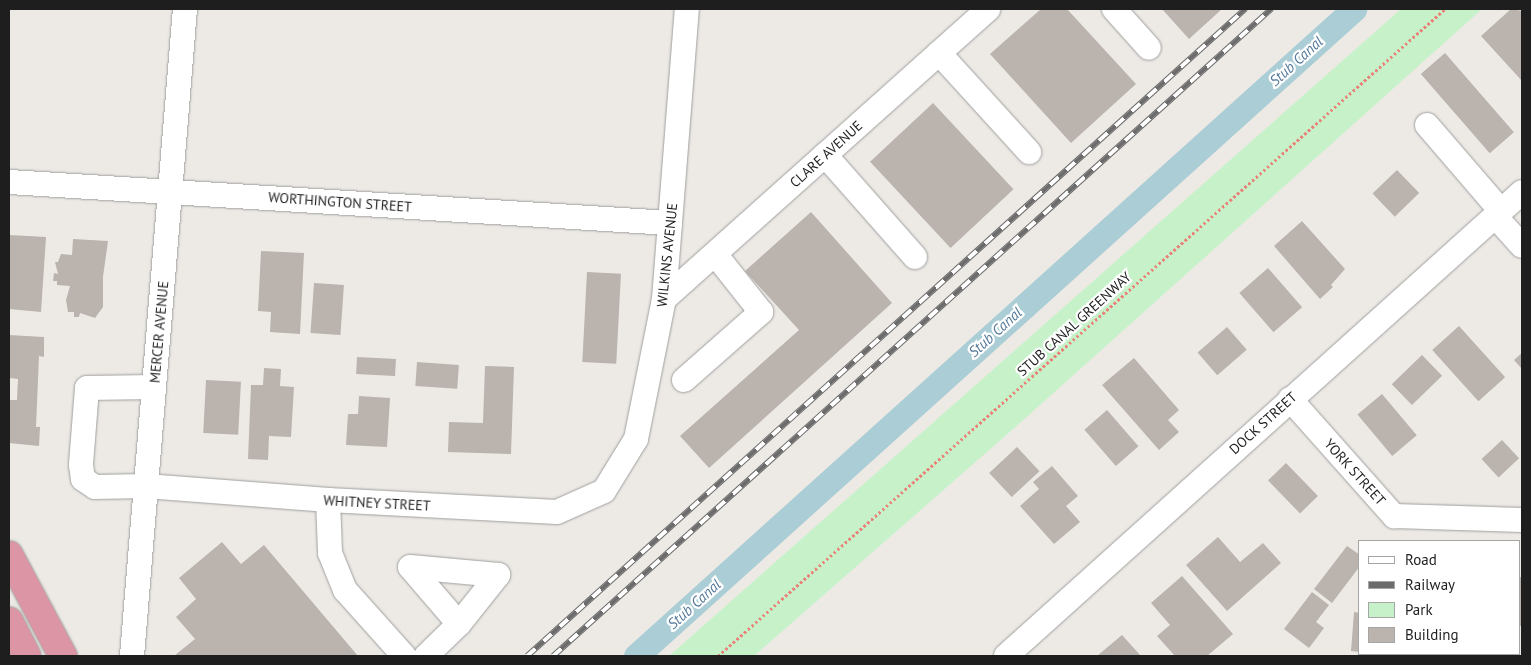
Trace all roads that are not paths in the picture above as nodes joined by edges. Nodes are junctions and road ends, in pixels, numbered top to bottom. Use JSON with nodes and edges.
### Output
{"nodes":[{"id":1,"x":185,"y":9,"type":"edge"},
{"id":2,"x":687,"y":9,"type":"edge"},
{"id":3,"x":988,"y":9,"type":"edge"},
{"id":4,"x":1114,"y":9,"type":"edge"},
{"id":5,"x":1149,"y":48,"type":"dead end"},
{"id":6,"x":939,"y":53,"type":"junction"},
{"id":7,"x":1427,"y":125,"type":"dead end"},
{"id":8,"x":1029,"y":152,"type":"dead end"},
{"id":9,"x":825,"y":155,"type":"junction"},
{"id":10,"x":9,"y":182,"type":"edge"},
{"id":11,"x":170,"y":191,"type":"junction"},
{"id":12,"x":1522,"y":192,"type":"edge"},
{"id":13,"x":1498,"y":213,"type":"junction"},
{"id":14,"x":670,"y":222,"type":"junction"},
{"id":15,"x":1522,"y":246,"type":"edge"},
{"id":16,"x":714,"y":254,"type":"junction"},
{"id":17,"x":916,"y":256,"type":"dead end"},
{"id":18,"x":664,"y":299,"type":"junction"},
{"id":19,"x":684,"y":380,"type":"dead end"},
{"id":20,"x":154,"y":387,"type":"junction"},
{"id":21,"x":1290,"y":399,"type":"junction"},
{"id":22,"x":146,"y":486,"type":"junction"},
{"id":23,"x":604,"y":490,"type":"joint"},
{"id":24,"x":328,"y":500,"type":"junction"},
{"id":25,"x":1522,"y":520,"type":"edge"},
{"id":26,"x":9,"y":555,"type":"edge"},
{"id":27,"x":9,"y":621,"type":"edge"},
{"id":28,"x":459,"y":624,"type":"dead end"},
{"id":29,"x":27,"y":656,"type":"edge"},
{"id":30,"x":64,"y":656,"type":"edge"},
{"id":31,"x":132,"y":656,"type":"edge"},
{"id":32,"x":404,"y":656,"type":"edge"},
{"id":33,"x":426,"y":656,"type":"edge"},
{"id":34,"x":1006,"y":656,"type":"edge"}],
"edges":[{"from":1,"to":11,"type":"street","name":"MERCER AVENUE"},
{"from":2,"to":14,"type":"street","name":"WILKINS AVENUE"},
{"from":3,"to":6,"type":"street","name":"CLARE AVENUE"},
{"from":4,"to":5,"type":"street"},
{"from":6,"to":8,"type":"street"},
{"from":6,"to":9,"type":"street","name":"CLARE AVENUE"},
{"from":7,"to":13,"type":"street"},
{"from":9,"to":16,"type":"street","name":"CLARE AVENUE"},
{"from":9,"to":17,"type":"street"},
{"from":10,"to":11,"type":"street","name":"WORTHINGTON STREET"},
{"from":11,"to":14,"type":"street","name":"WORTHINGTON STREET"},
{"from":11,"to":20,"type":"street","name":"MERCER AVENUE"},
{"from":12,"to":13,"type":"street","name":"DOCK STREET"},
{"from":13,"to":15,"type":"street"},
{"from":13,"to":21,"type":"street","name":"DOCK STREET"},
{"from":14,"to":18,"type":"street","name":"WILKINS AVENUE"},
{"from":16,"to":18,"type":"street","name":"CLARE AVENUE"},
{"from":16,"to":19,"type":"street"},
{"from":18,"to":23,"type":"street","name":"WILKINS AVENUE"},
{"from":20,"to":22,"type":"street","name":"MERCER AVENUE"},
{"from":20,"to":22,"type":"street","name":"WHITNEY STREET"},
{"from":21,"to":25,"type":"street","name":"YORK STREET"},
{"from":21,"to":34,"type":"street","name":"DOCK STREET"},
{"from":22,"to":24,"type":"street","name":"WHITNEY STREET"},
{"from":22,"to":31,"type":"street","name":"MERCER AVENUE"},
{"from":23,"to":24,"type":"street","name":"WHITNEY STREET"},
{"from":24,"to":32,"type":"street"},
{"from":26,"to":30,"type":"highway"},
{"from":27,"to":29,"type":"highway"},
{"from":28,"to":33,"type":"street"}]}
